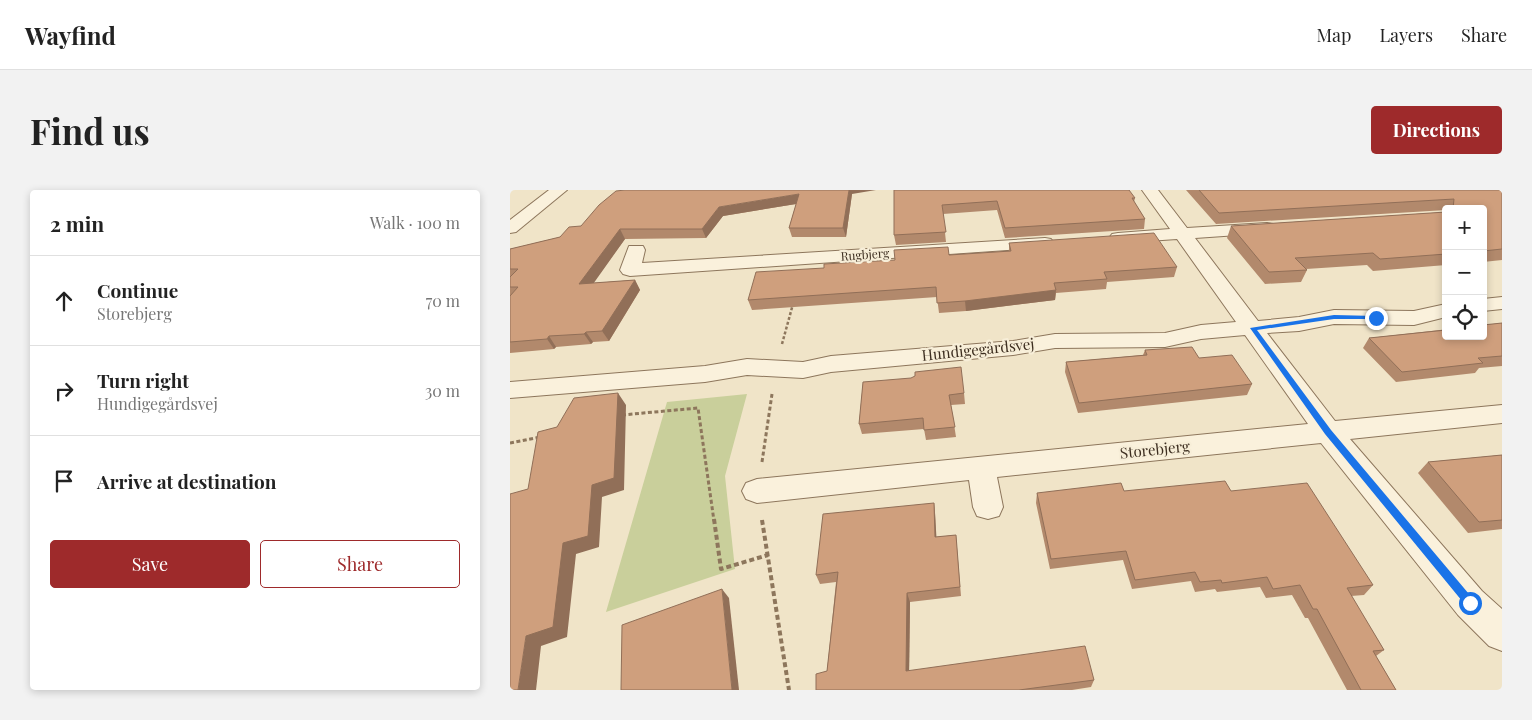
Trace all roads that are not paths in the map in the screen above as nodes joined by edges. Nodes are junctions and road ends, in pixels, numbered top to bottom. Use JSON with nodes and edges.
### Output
{"nodes":[{"id":1,"x":559,"y":190,"type":"edge"},
{"id":2,"x":1150,"y":190,"type":"edge"},
{"id":3,"x":1289,"y":226,"type":"edge"},
{"id":4,"x":510,"y":228,"type":"edge"},
{"id":5,"x":1181,"y":234,"type":"junction"},
{"id":6,"x":1102,"y":239,"type":"edge"},
{"id":7,"x":1062,"y":242,"type":"edge"},
{"id":8,"x":636,"y":250,"type":"dead end"},
{"id":9,"x":1502,"y":303,"type":"edge"},
{"id":10,"x":1487,"y":305,"type":"edge"},
{"id":11,"x":1442,"y":311,"type":"edge"},
{"id":12,"x":1253,"y":328,"type":"junction"},
{"id":13,"x":513,"y":394,"type":"edge"},
{"id":14,"x":1502,"y":414,"type":"edge"},
{"id":15,"x":1328,"y":432,"type":"junction"},
{"id":16,"x":981,"y":468,"type":"junction"},
{"id":17,"x":757,"y":491,"type":"dead end"},
{"id":18,"x":988,"y":507,"type":"dead end"},
{"id":19,"x":1502,"y":633,"type":"edge"}],
"edges":[{"from":1,"to":4,"type":"street"},
{"from":2,"to":5,"type":"street"},
{"from":3,"to":5,"type":"street"},
{"from":5,"to":6,"type":"street"},
{"from":5,"to":12,"type":"street"},
{"from":7,"to":8,"type":"street","name":"Rugbjerg"},
{"from":9,"to":10,"type":"street"},
{"from":11,"to":12,"type":"street","name":"Hundigegårdsvej"},
{"from":12,"to":13,"type":"street","name":"Hundigegårdsvej"},
{"from":12,"to":15,"type":"street"},
{"from":14,"to":15,"type":"street","name":"Storebjerg"},
{"from":15,"to":16,"type":"street","name":"Storebjerg"},
{"from":15,"to":19,"type":"street"},
{"from":16,"to":17,"type":"street","name":"Storebjerg"},
{"from":16,"to":18,"type":"street"}]}
